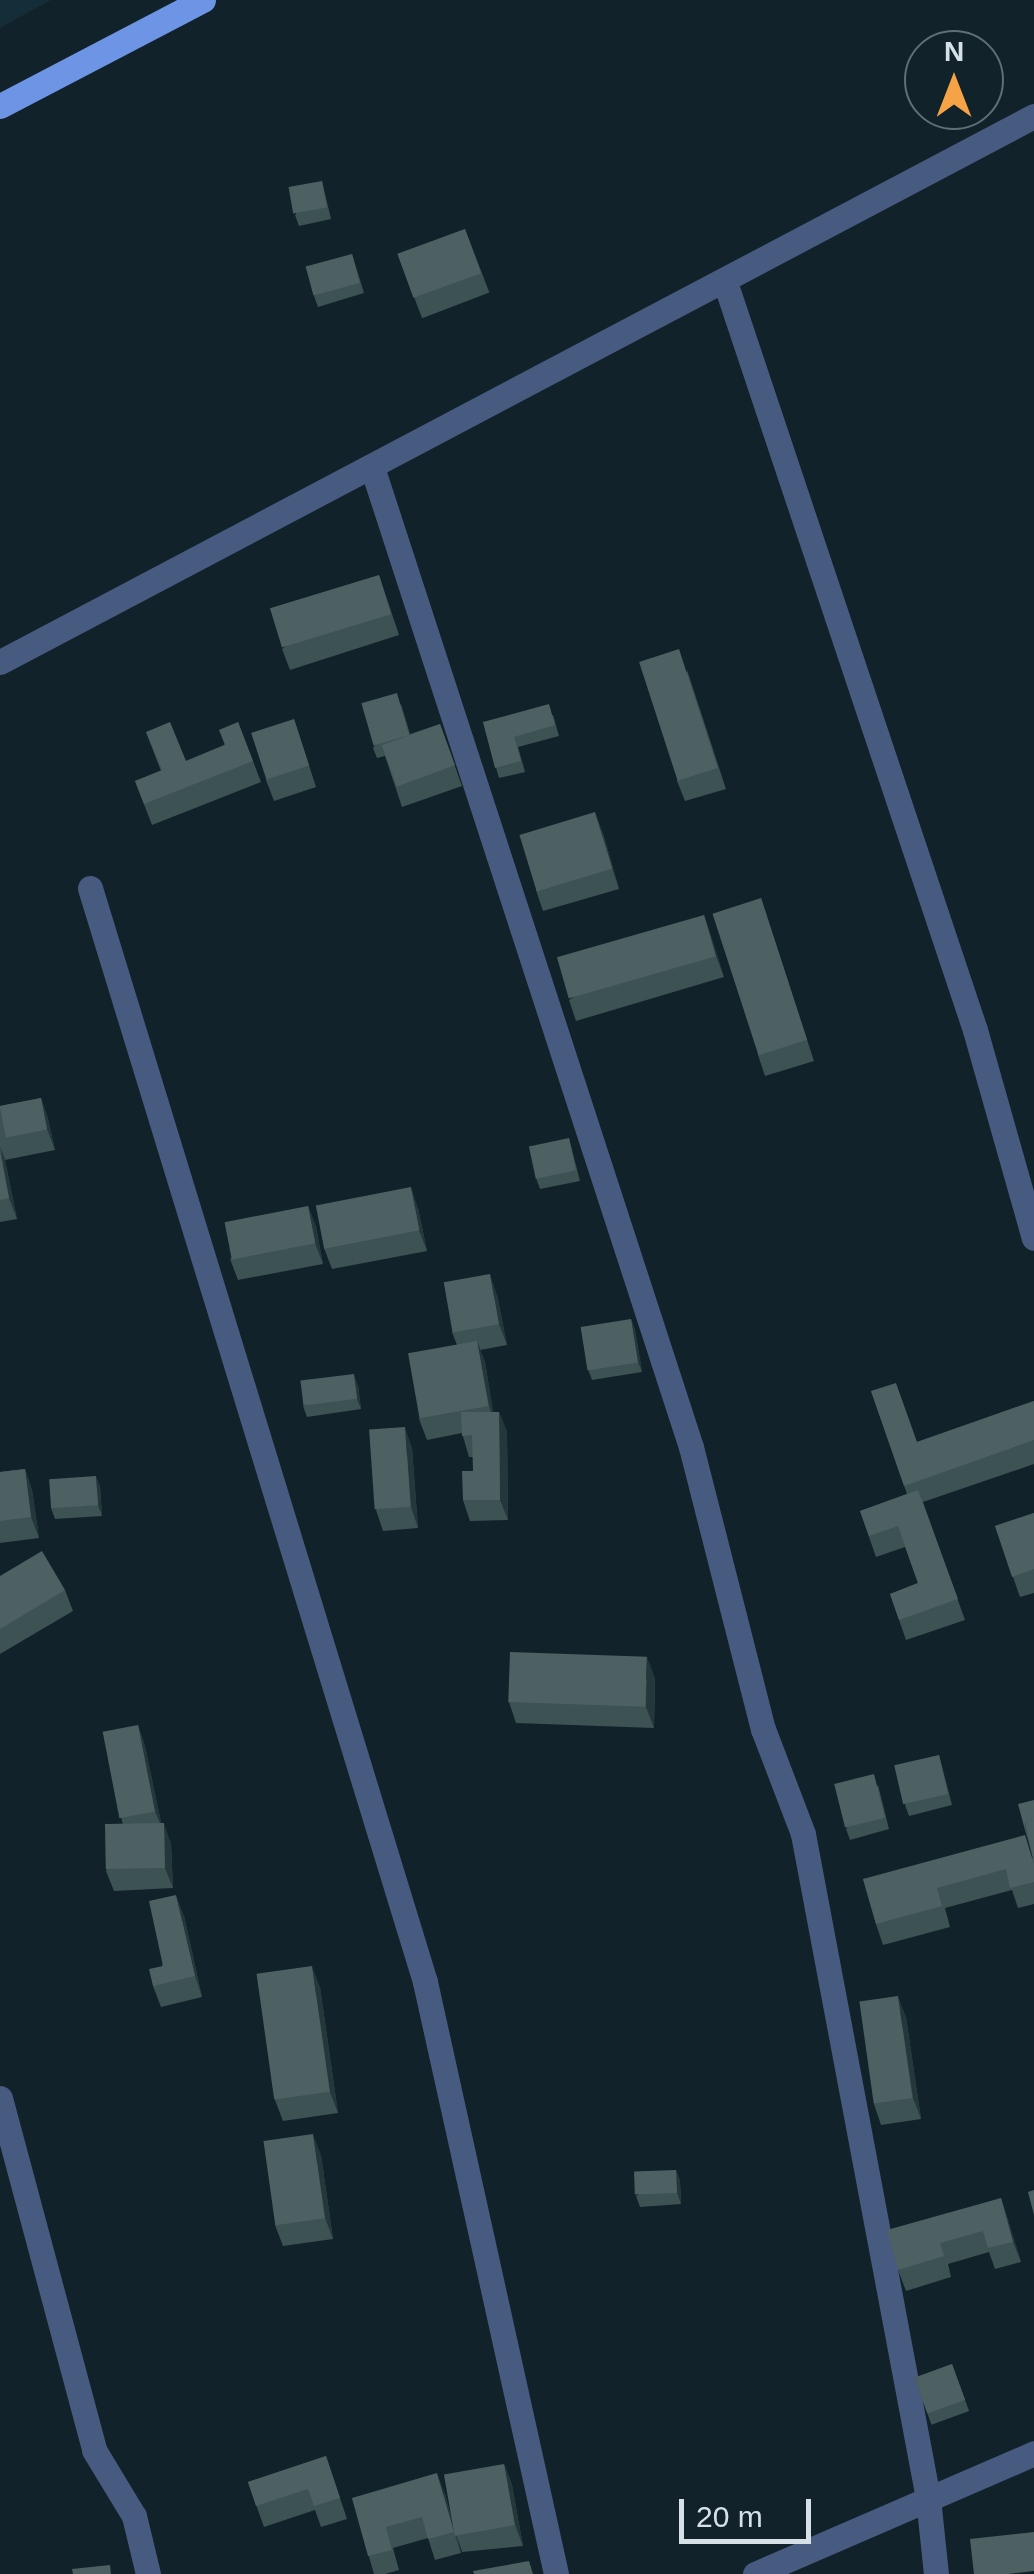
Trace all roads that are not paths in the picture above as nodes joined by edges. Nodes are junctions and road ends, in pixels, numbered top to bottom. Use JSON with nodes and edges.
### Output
{"nodes":[{"id":1,"x":203,"y":0,"type":"edge"},
{"id":2,"x":0,"y":106,"type":"edge"},
{"id":3,"x":1034,"y":116,"type":"edge"},
{"id":4,"x":725,"y":282,"type":"junction"},
{"id":5,"x":372,"y":467,"type":"junction"},
{"id":6,"x":0,"y":662,"type":"edge"},
{"id":7,"x":90,"y":888,"type":"dead end"},
{"id":8,"x":1034,"y":1238,"type":"edge"},
{"id":9,"x":0,"y":2098,"type":"edge"},
{"id":10,"x":1034,"y":2454,"type":"edge"},
{"id":11,"x":928,"y":2498,"type":"junction"},
{"id":12,"x":148,"y":2574,"type":"edge"},
{"id":13,"x":556,"y":2574,"type":"edge"},
{"id":14,"x":754,"y":2574,"type":"edge"},
{"id":15,"x":936,"y":2574,"type":"edge"}],
"edges":[{"from":1,"to":2,"type":"main road"},
{"from":3,"to":4,"type":"street"},
{"from":4,"to":5,"type":"street"},
{"from":4,"to":8,"type":"street"},
{"from":5,"to":6,"type":"street"},
{"from":5,"to":11,"type":"street"},
{"from":7,"to":13,"type":"street"},
{"from":9,"to":12,"type":"street"},
{"from":10,"to":11,"type":"street"},
{"from":11,"to":14,"type":"street"},
{"from":11,"to":15,"type":"street"}]}
